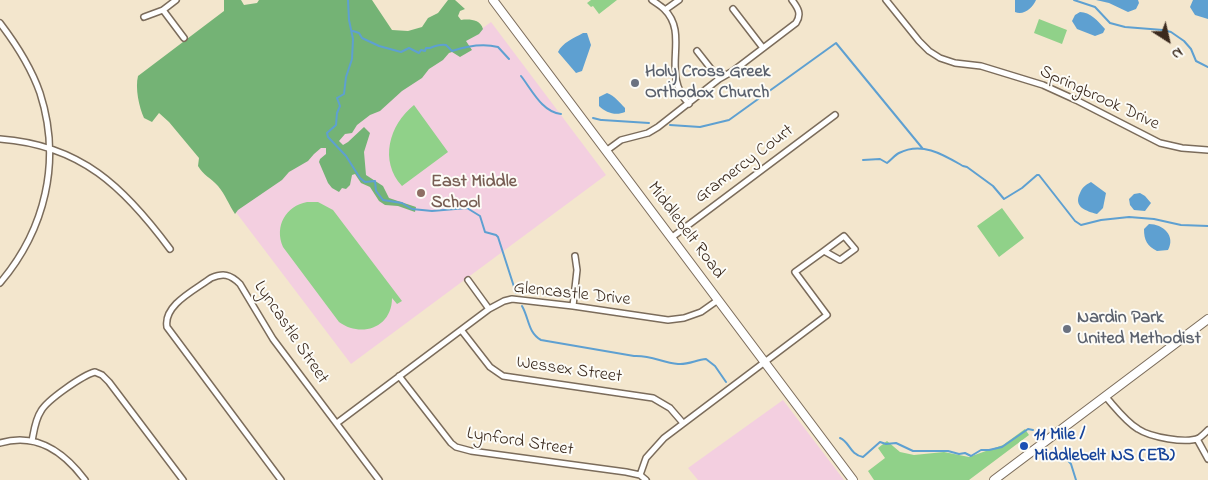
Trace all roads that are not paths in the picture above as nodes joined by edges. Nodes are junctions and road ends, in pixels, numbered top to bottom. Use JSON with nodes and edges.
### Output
{"nodes":[{"id":1,"x":176,"y":0,"type":"edge"},
{"id":2,"x":493,"y":0,"type":"edge"},
{"id":3,"x":652,"y":0,"type":"edge"},
{"id":4,"x":679,"y":0,"type":"edge"},
{"id":5,"x":792,"y":0,"type":"edge"},
{"id":6,"x":886,"y":0,"type":"edge"},
{"id":7,"x":733,"y":8,"type":"dead end"},
{"id":8,"x":163,"y":10,"type":"junction"},
{"id":9,"x":665,"y":10,"type":"junction"},
{"id":10,"x":144,"y":17,"type":"dead end"},
{"id":11,"x":0,"y":23,"type":"edge"},
{"id":12,"x":184,"y":38,"type":"dead end"},
{"id":13,"x":763,"y":48,"type":"junction"},
{"id":14,"x":697,"y":51,"type":"dead end"},
{"id":15,"x":719,"y":79,"type":"junction"},
{"id":16,"x":689,"y":104,"type":"junction"},
{"id":17,"x":835,"y":114,"type":"dead end"},
{"id":18,"x":0,"y":139,"type":"edge"},
{"id":19,"x":49,"y":148,"type":"junction"},
{"id":20,"x":1208,"y":150,"type":"edge"},
{"id":21,"x":606,"y":151,"type":"junction"},
{"id":22,"x":672,"y":238,"type":"junction"},
{"id":23,"x":170,"y":249,"type":"dead end"},
{"id":24,"x":824,"y":251,"type":"junction"},
{"id":25,"x":575,"y":256,"type":"dead end"},
{"id":26,"x":468,"y":280,"type":"dead end"},
{"id":27,"x":0,"y":284,"type":"edge"},
{"id":28,"x":718,"y":300,"type":"junction"},
{"id":29,"x":572,"y":306,"type":"junction"},
{"id":30,"x":489,"y":309,"type":"junction"},
{"id":31,"x":1208,"y":319,"type":"edge"},
{"id":32,"x":462,"y":331,"type":"junction"},
{"id":33,"x":765,"y":362,"type":"junction"},
{"id":34,"x":399,"y":376,"type":"junction"},
{"id":35,"x":1105,"y":396,"type":"junction"},
{"id":36,"x":337,"y":423,"type":"junction"},
{"id":37,"x":683,"y":423,"type":"junction"},
{"id":38,"x":1208,"y":430,"type":"edge"},
{"id":39,"x":1198,"y":438,"type":"junction"},
{"id":40,"x":32,"y":441,"type":"junction"},
{"id":41,"x":0,"y":443,"type":"edge"},
{"id":42,"x":1208,"y":459,"type":"edge"},
{"id":43,"x":640,"y":475,"type":"junction"},
{"id":44,"x":85,"y":480,"type":"edge"},
{"id":45,"x":183,"y":480,"type":"edge"},
{"id":46,"x":281,"y":480,"type":"edge"},
{"id":47,"x":379,"y":480,"type":"edge"},
{"id":48,"x":646,"y":480,"type":"edge"},
{"id":49,"x":853,"y":480,"type":"edge"},
{"id":50,"x":994,"y":480,"type":"edge"}],
"edges":[{"from":1,"to":8,"type":"street"},
{"from":2,"to":21,"type":"street","name":"Middlebelt Road"},
{"from":3,"to":9,"type":"street"},
{"from":4,"to":9,"type":"street"},
{"from":5,"to":13,"type":"street"},
{"from":6,"to":20,"type":"street","name":"Springbrook Drive"},
{"from":7,"to":13,"type":"street"},
{"from":8,"to":10,"type":"street"},
{"from":8,"to":12,"type":"street"},
{"from":9,"to":16,"type":"street"},
{"from":11,"to":19,"type":"street"},
{"from":13,"to":15,"type":"street"},
{"from":14,"to":15,"type":"street"},
{"from":15,"to":16,"type":"street"},
{"from":16,"to":21,"type":"street"},
{"from":17,"to":22,"type":"street","name":"Gramercy Court"},
{"from":18,"to":19,"type":"street"},
{"from":19,"to":23,"type":"street"},
{"from":19,"to":27,"type":"street"},
{"from":21,"to":22,"type":"street","name":"Middlebelt Road"},
{"from":22,"to":28,"type":"street","name":"Middlebelt Road"},
{"from":24,"to":24,"type":"street"},
{"from":24,"to":33,"type":"street"},
{"from":25,"to":29,"type":"street"},
{"from":26,"to":30,"type":"street"},
{"from":28,"to":29,"type":"street","name":"Glencastle Drive"},
{"from":28,"to":33,"type":"street","name":"Middlebelt Road"},
{"from":29,"to":30,"type":"street","name":"Glencastle Drive"},
{"from":30,"to":32,"type":"street","name":"Glencastle Drive"},
{"from":31,"to":35,"type":"street"},
{"from":32,"to":34,"type":"street","name":"Glencastle Drive"},
{"from":32,"to":37,"type":"street","name":"Wessex Street"},
{"from":33,"to":37,"type":"street"},
{"from":33,"to":49,"type":"street","name":"Middlebelt Road"},
{"from":34,"to":36,"type":"street","name":"Glencastle Drive"},
{"from":34,"to":43,"type":"street","name":"Lynford Street"},
{"from":35,"to":39,"type":"street"},
{"from":35,"to":50,"type":"street"},
{"from":36,"to":46,"type":"street","name":"Lyncastle Street"},
{"from":36,"to":47,"type":"street","name":"Lyncastle Street"},
{"from":37,"to":43,"type":"street"},
{"from":38,"to":39,"type":"street"},
{"from":39,"to":42,"type":"street"},
{"from":40,"to":41,"type":"street"},
{"from":40,"to":44,"type":"street"},
{"from":40,"to":45,"type":"street"},
{"from":43,"to":48,"type":"street"}]}
